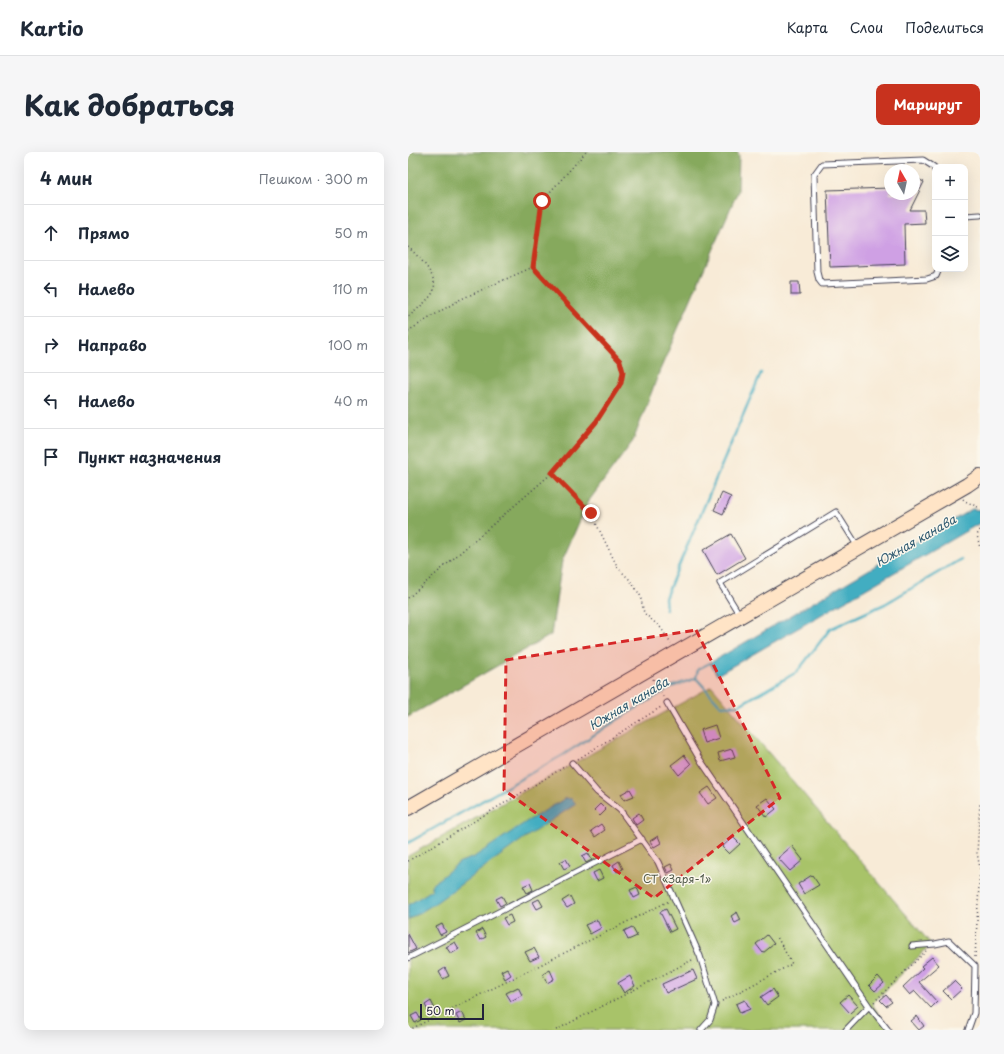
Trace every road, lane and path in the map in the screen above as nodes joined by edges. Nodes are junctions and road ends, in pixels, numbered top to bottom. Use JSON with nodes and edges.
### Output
{"nodes":[{"id":1,"x":586,"y":152,"type":"edge"},
{"id":2,"x":932,"y":166,"type":"edge"},
{"id":3,"x":980,"y":215,"type":"edge"},
{"id":4,"x":968,"y":216,"type":"edge"},
{"id":5,"x":408,"y":247,"type":"edge"},
{"id":6,"x":533,"y":267,"type":"junction"},
{"id":7,"x":938,"y":272,"type":"edge"},
{"id":8,"x":408,"y":317,"type":"edge"},
{"id":9,"x":408,"y":331,"type":"edge"},
{"id":10,"x":552,"y":473,"type":"junction"},
{"id":11,"x":977,"y":480,"type":"edge"},
{"id":12,"x":963,"y":498,"type":"dead end"},
{"id":13,"x":980,"y":508,"type":"edge"},
{"id":14,"x":980,"y":530,"type":"edge"},
{"id":15,"x":859,"y":548,"type":"junction"},
{"id":16,"x":980,"y":548,"type":"edge"},
{"id":17,"x":408,"y":598,"type":"edge"},
{"id":18,"x":741,"y":617,"type":"junction"},
{"id":19,"x":673,"y":647,"type":"dead end"},
{"id":20,"x":657,"y":686,"type":"dead end"},
{"id":21,"x":666,"y":703,"type":"junction"},
{"id":22,"x":572,"y":763,"type":"junction"},
{"id":23,"x":980,"y":802,"type":"edge"},
{"id":24,"x":408,"y":808,"type":"edge"},
{"id":25,"x":642,"y":839,"type":"junction"},
{"id":26,"x":408,"y":861,"type":"edge"},
{"id":27,"x":674,"y":899,"type":"junction"},
{"id":28,"x":777,"y":937,"type":"dead end"},
{"id":29,"x":933,"y":944,"type":"junction"},
{"id":30,"x":912,"y":946,"type":"dead end"},
{"id":31,"x":700,"y":956,"type":"junction"},
{"id":32,"x":408,"y":958,"type":"edge"},
{"id":33,"x":975,"y":966,"type":"junction"},
{"id":34,"x":715,"y":1005,"type":"junction"},
{"id":35,"x":869,"y":1006,"type":"junction"},
{"id":36,"x":409,"y":1030,"type":"edge"},
{"id":37,"x":556,"y":1030,"type":"edge"},
{"id":38,"x":701,"y":1030,"type":"edge"},
{"id":39,"x":846,"y":1030,"type":"edge"},
{"id":40,"x":888,"y":1030,"type":"edge"},
{"id":41,"x":968,"y":1030,"type":"edge"}],
"edges":[{"from":1,"to":6,"type":"path"},
{"from":2,"to":7,"type":"lane"},
{"from":3,"to":4,"type":"lane"},
{"from":5,"to":8,"type":"path"},
{"from":6,"to":9,"type":"path"},
{"from":6,"to":10,"type":"path"},
{"from":10,"to":17,"type":"path"},
{"from":10,"to":19,"type":"path"},
{"from":11,"to":15,"type":"main road"},
{"from":12,"to":13,"type":"path"},
{"from":14,"to":16,"type":"path"},
{"from":15,"to":18,"type":"main road"},
{"from":15,"to":18,"type":"lane"},
{"from":18,"to":24,"type":"main road"},
{"from":20,"to":21,"type":"path"},
{"from":21,"to":22,"type":"path"},
{"from":21,"to":35,"type":"lane"},
{"from":22,"to":25,"type":"lane"},
{"from":22,"to":26,"type":"path"},
{"from":23,"to":33,"type":"path"},
{"from":25,"to":27,"type":"lane"},
{"from":25,"to":32,"type":"lane"},
{"from":27,"to":31,"type":"lane"},
{"from":27,"to":36,"type":"path"},
{"from":28,"to":34,"type":"path"},
{"from":29,"to":30,"type":"lane"},
{"from":29,"to":33,"type":"lane"},
{"from":29,"to":35,"type":"path"},
{"from":31,"to":34,"type":"lane"},
{"from":31,"to":37,"type":"path"},
{"from":33,"to":41,"type":"lane"},
{"from":34,"to":38,"type":"lane"},
{"from":35,"to":39,"type":"lane"},
{"from":35,"to":40,"type":"lane"}]}
